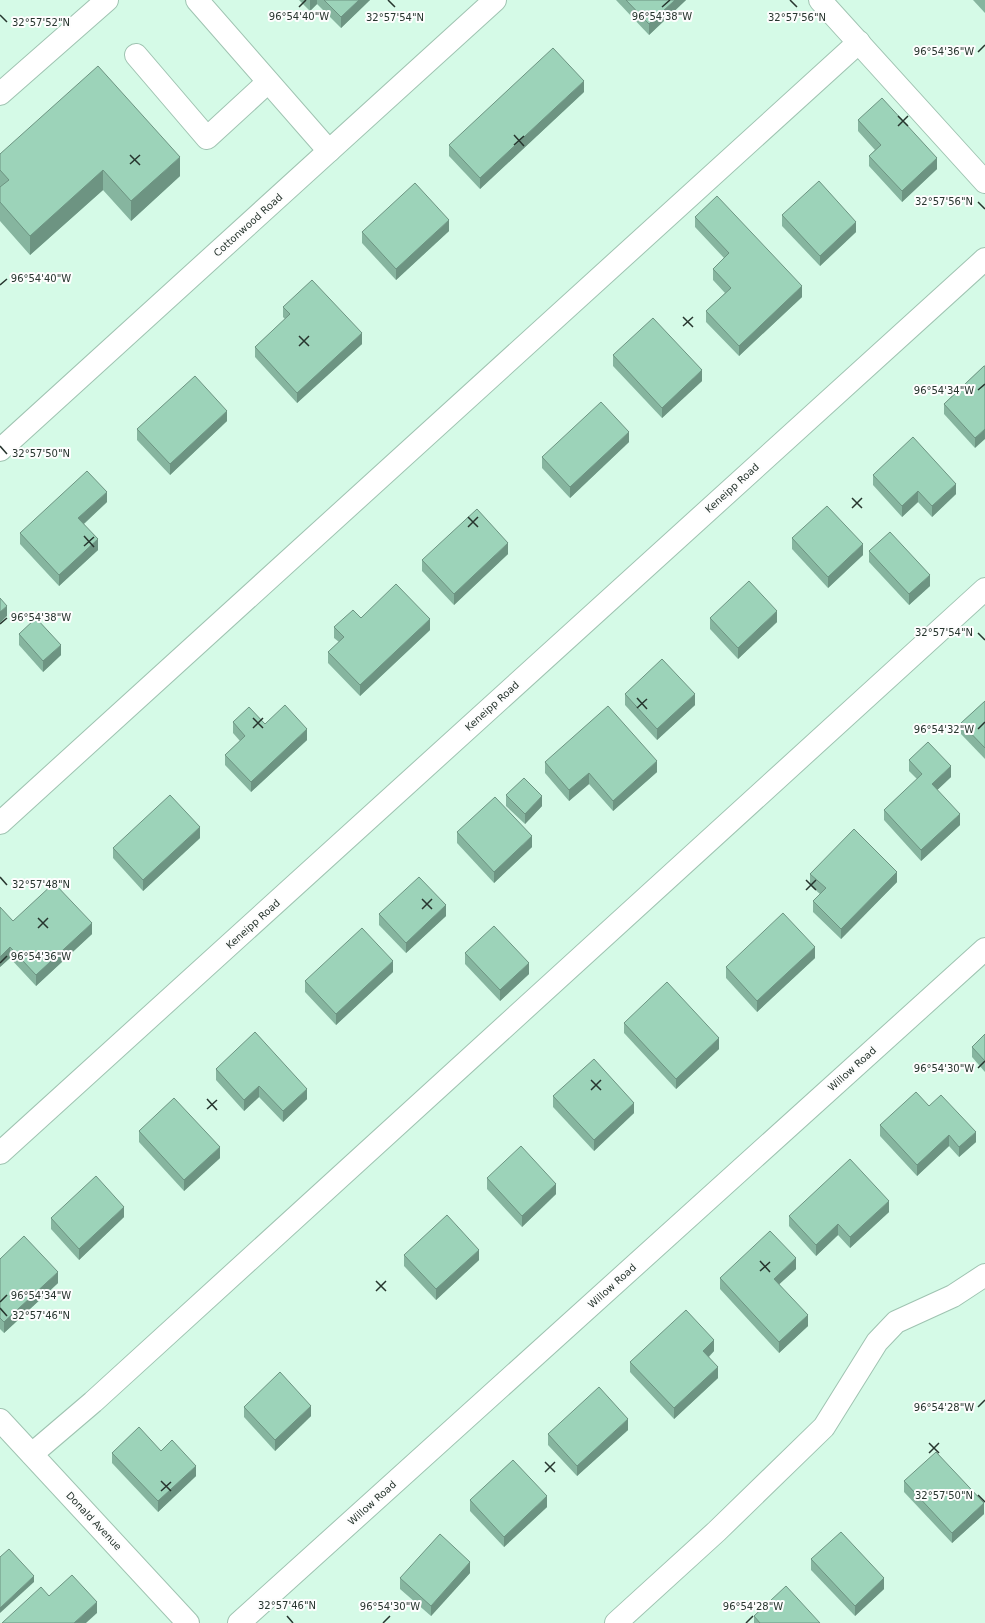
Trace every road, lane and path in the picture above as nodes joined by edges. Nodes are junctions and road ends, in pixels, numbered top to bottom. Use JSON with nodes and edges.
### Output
{"nodes":[{"id":1,"x":107,"y":0,"type":"edge"},
{"id":2,"x":197,"y":0,"type":"edge"},
{"id":3,"x":495,"y":0,"type":"edge"},
{"id":4,"x":820,"y":0,"type":"edge"},
{"id":5,"x":859,"y":42,"type":"junction"},
{"id":6,"x":136,"y":55,"type":"dead end"},
{"id":7,"x":268,"y":82,"type":"junction"},
{"id":8,"x":0,"y":94,"type":"edge"},
{"id":9,"x":329,"y":151,"type":"junction"},
{"id":10,"x":985,"y":182,"type":"edge"},
{"id":11,"x":985,"y":259,"type":"edge"},
{"id":12,"x":0,"y":450,"type":"edge"},
{"id":13,"x":985,"y":589,"type":"edge"},
{"id":14,"x":0,"y":823,"type":"edge"},
{"id":15,"x":985,"y":949,"type":"edge"},
{"id":16,"x":0,"y":1153,"type":"edge"},
{"id":17,"x":985,"y":1275,"type":"edge"},
{"id":18,"x":0,"y":1420,"type":"edge"},
{"id":19,"x":32,"y":1454,"type":"junction"},
{"id":20,"x":188,"y":1623,"type":"edge"},
{"id":21,"x":239,"y":1623,"type":"edge"},
{"id":22,"x":616,"y":1623,"type":"edge"}],
"edges":[{"from":1,"to":8,"type":"street"},
{"from":2,"to":7,"type":"street"},
{"from":3,"to":9,"type":"street","name":"Cottonwood Road"},
{"from":4,"to":5,"type":"street"},
{"from":5,"to":10,"type":"street"},
{"from":5,"to":14,"type":"street"},
{"from":6,"to":7,"type":"street"},
{"from":7,"to":9,"type":"street"},
{"from":9,"to":12,"type":"street","name":"Cottonwood Road"},
{"from":11,"to":16,"type":"street","name":"Keneipp Road"},
{"from":13,"to":19,"type":"street"},
{"from":15,"to":21,"type":"street","name":"Willow Road"},
{"from":17,"to":22,"type":"street"},
{"from":18,"to":19,"type":"street","name":"Donald Avenue"},
{"from":19,"to":20,"type":"street","name":"Donald Avenue"}]}
